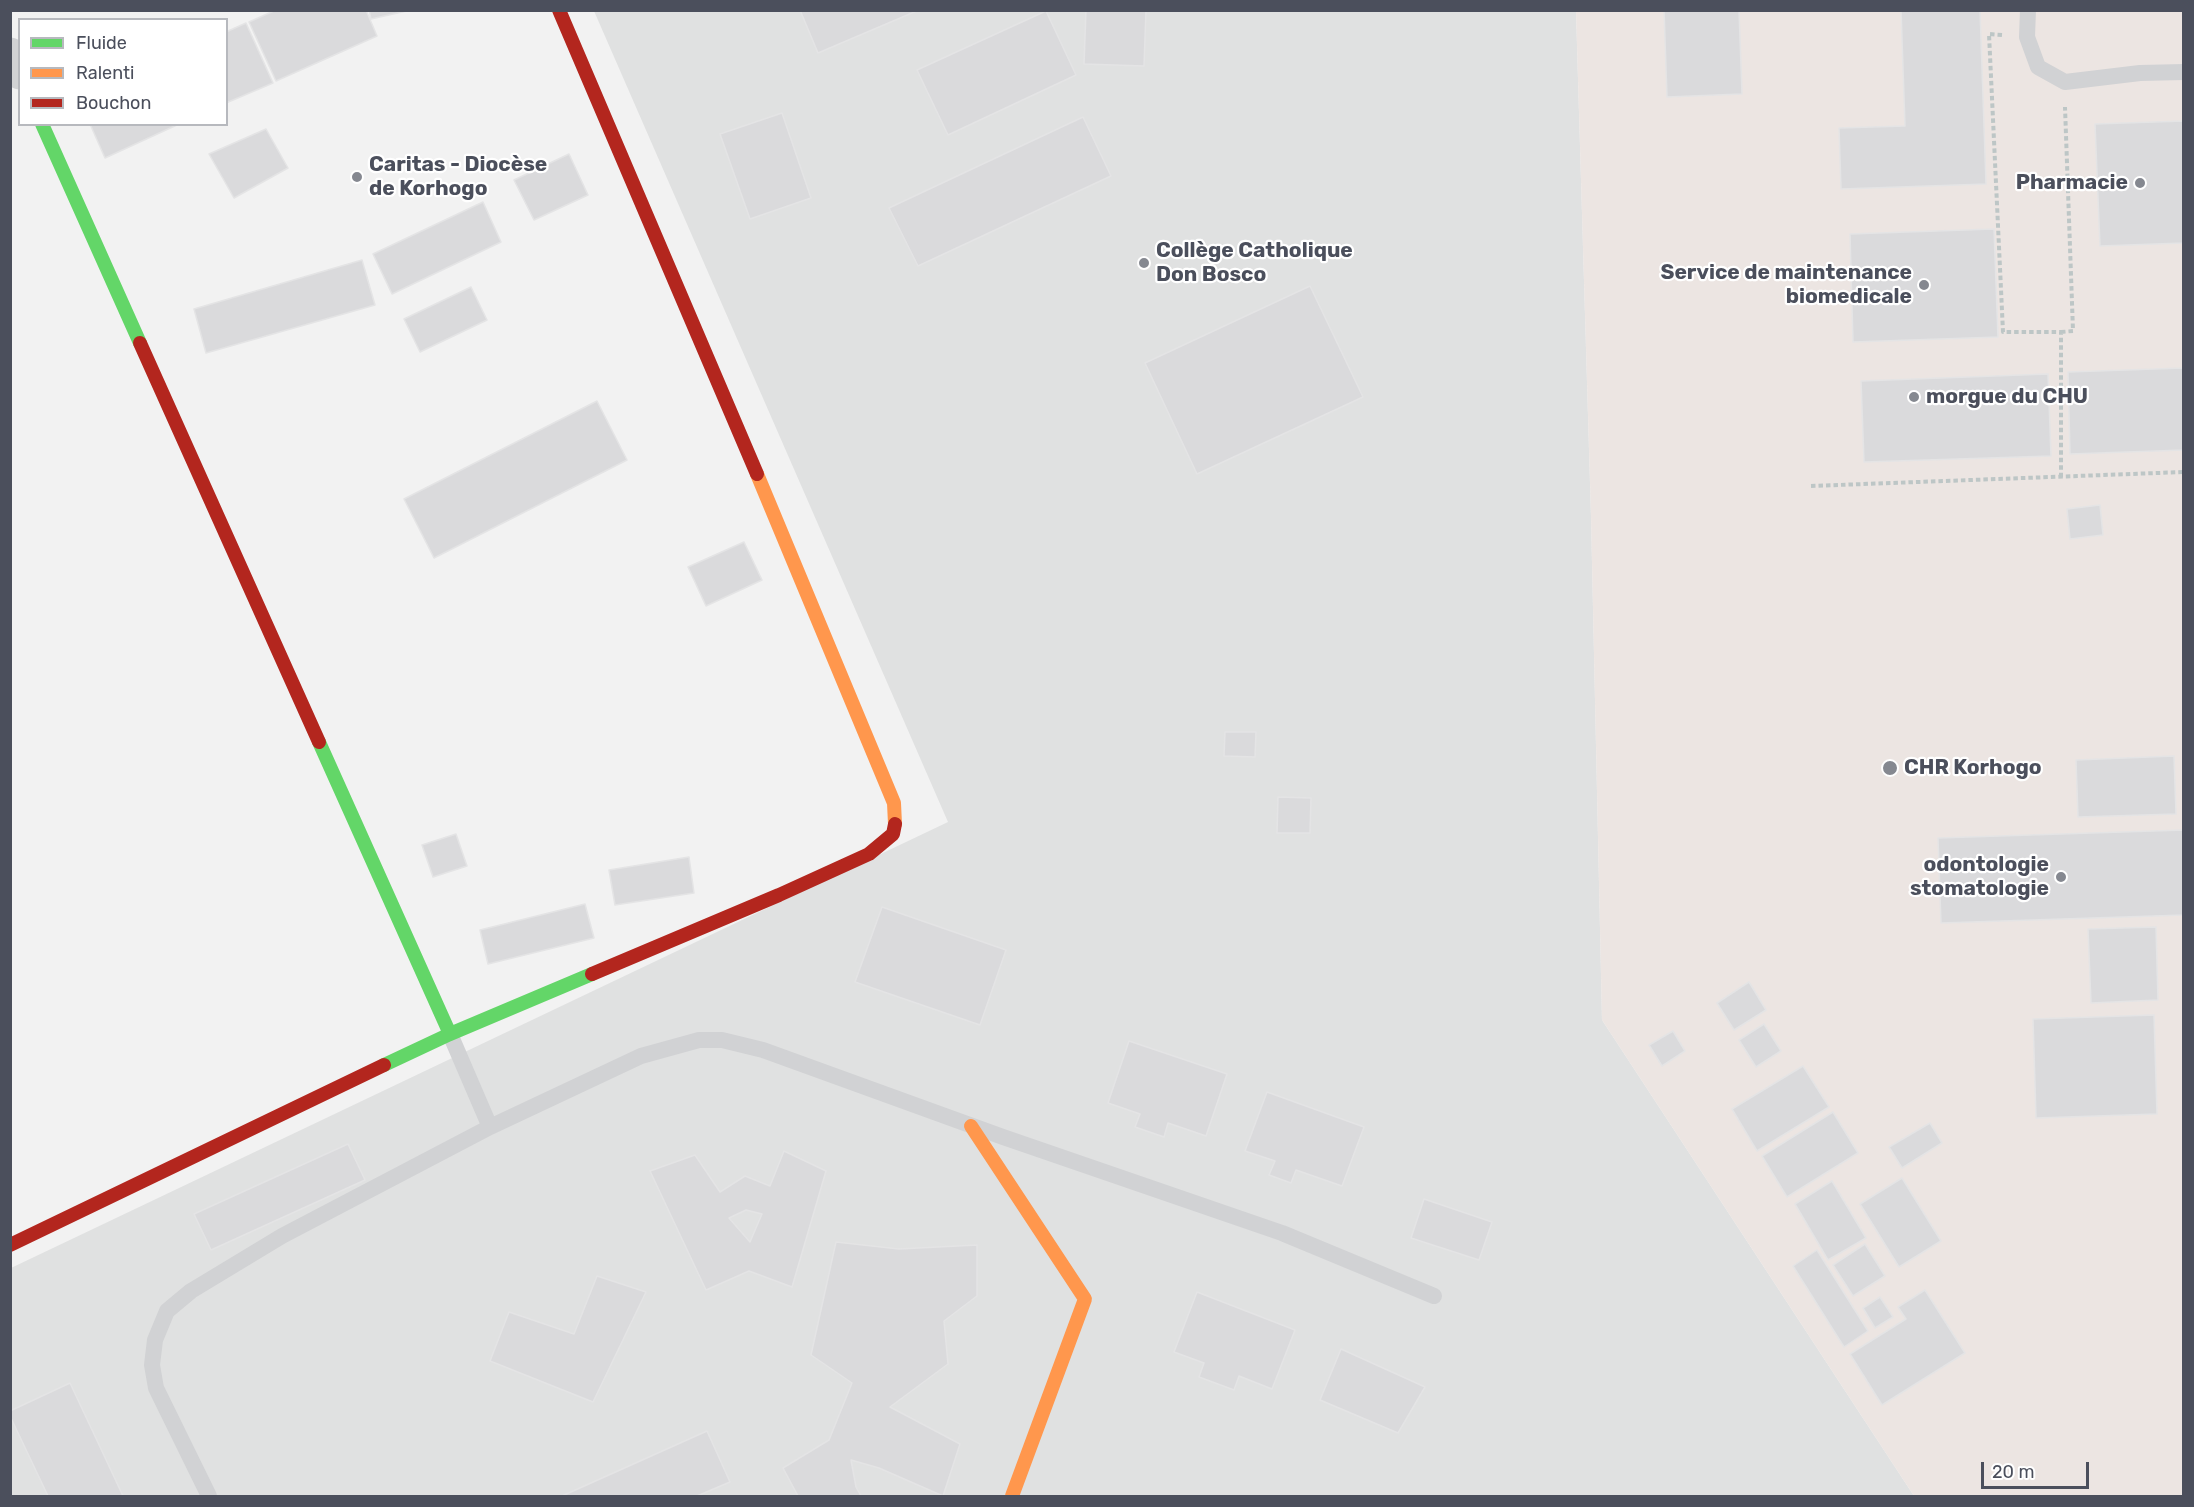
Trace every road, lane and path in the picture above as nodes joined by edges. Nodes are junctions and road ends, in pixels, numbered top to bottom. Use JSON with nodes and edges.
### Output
{"nodes":[{"id":1,"x":559,"y":10,"type":"edge"},
{"id":2,"x":2028,"y":10,"type":"edge"},
{"id":3,"x":2027,"y":37,"type":"junction"},
{"id":4,"x":2184,"y":72,"type":"edge"},
{"id":5,"x":2065,"y":82,"type":"junction"},
{"id":6,"x":43,"y":126,"type":"edge"},
{"id":7,"x":2061,"y":332,"type":"junction"},
{"id":8,"x":2184,"y":472,"type":"edge"},
{"id":9,"x":2061,"y":477,"type":"junction"},
{"id":10,"x":1811,"y":486,"type":"dead end"},
{"id":11,"x":450,"y":1034,"type":"junction"},
{"id":12,"x":490,"y":1126,"type":"junction"},
{"id":13,"x":971,"y":1126,"type":"junction"},
{"id":14,"x":11,"y":1243,"type":"edge"},
{"id":15,"x":1434,"y":1296,"type":"dead end"},
{"id":16,"x":209,"y":1497,"type":"edge"},
{"id":17,"x":1012,"y":1497,"type":"edge"}],
"edges":[{"from":1,"to":11,"type":"street"},
{"from":2,"to":3,"type":"lane"},
{"from":3,"to":5,"type":"lane"},
{"from":3,"to":7,"type":"path"},
{"from":4,"to":5,"type":"lane"},
{"from":5,"to":7,"type":"path"},
{"from":6,"to":11,"type":"street"},
{"from":7,"to":9,"type":"path"},
{"from":8,"to":9,"type":"path"},
{"from":9,"to":10,"type":"path"},
{"from":11,"to":12,"type":"lane"},
{"from":11,"to":14,"type":"street"},
{"from":12,"to":13,"type":"lane"},
{"from":12,"to":16,"type":"lane"},
{"from":13,"to":15,"type":"lane"},
{"from":13,"to":17,"type":"street"}]}
